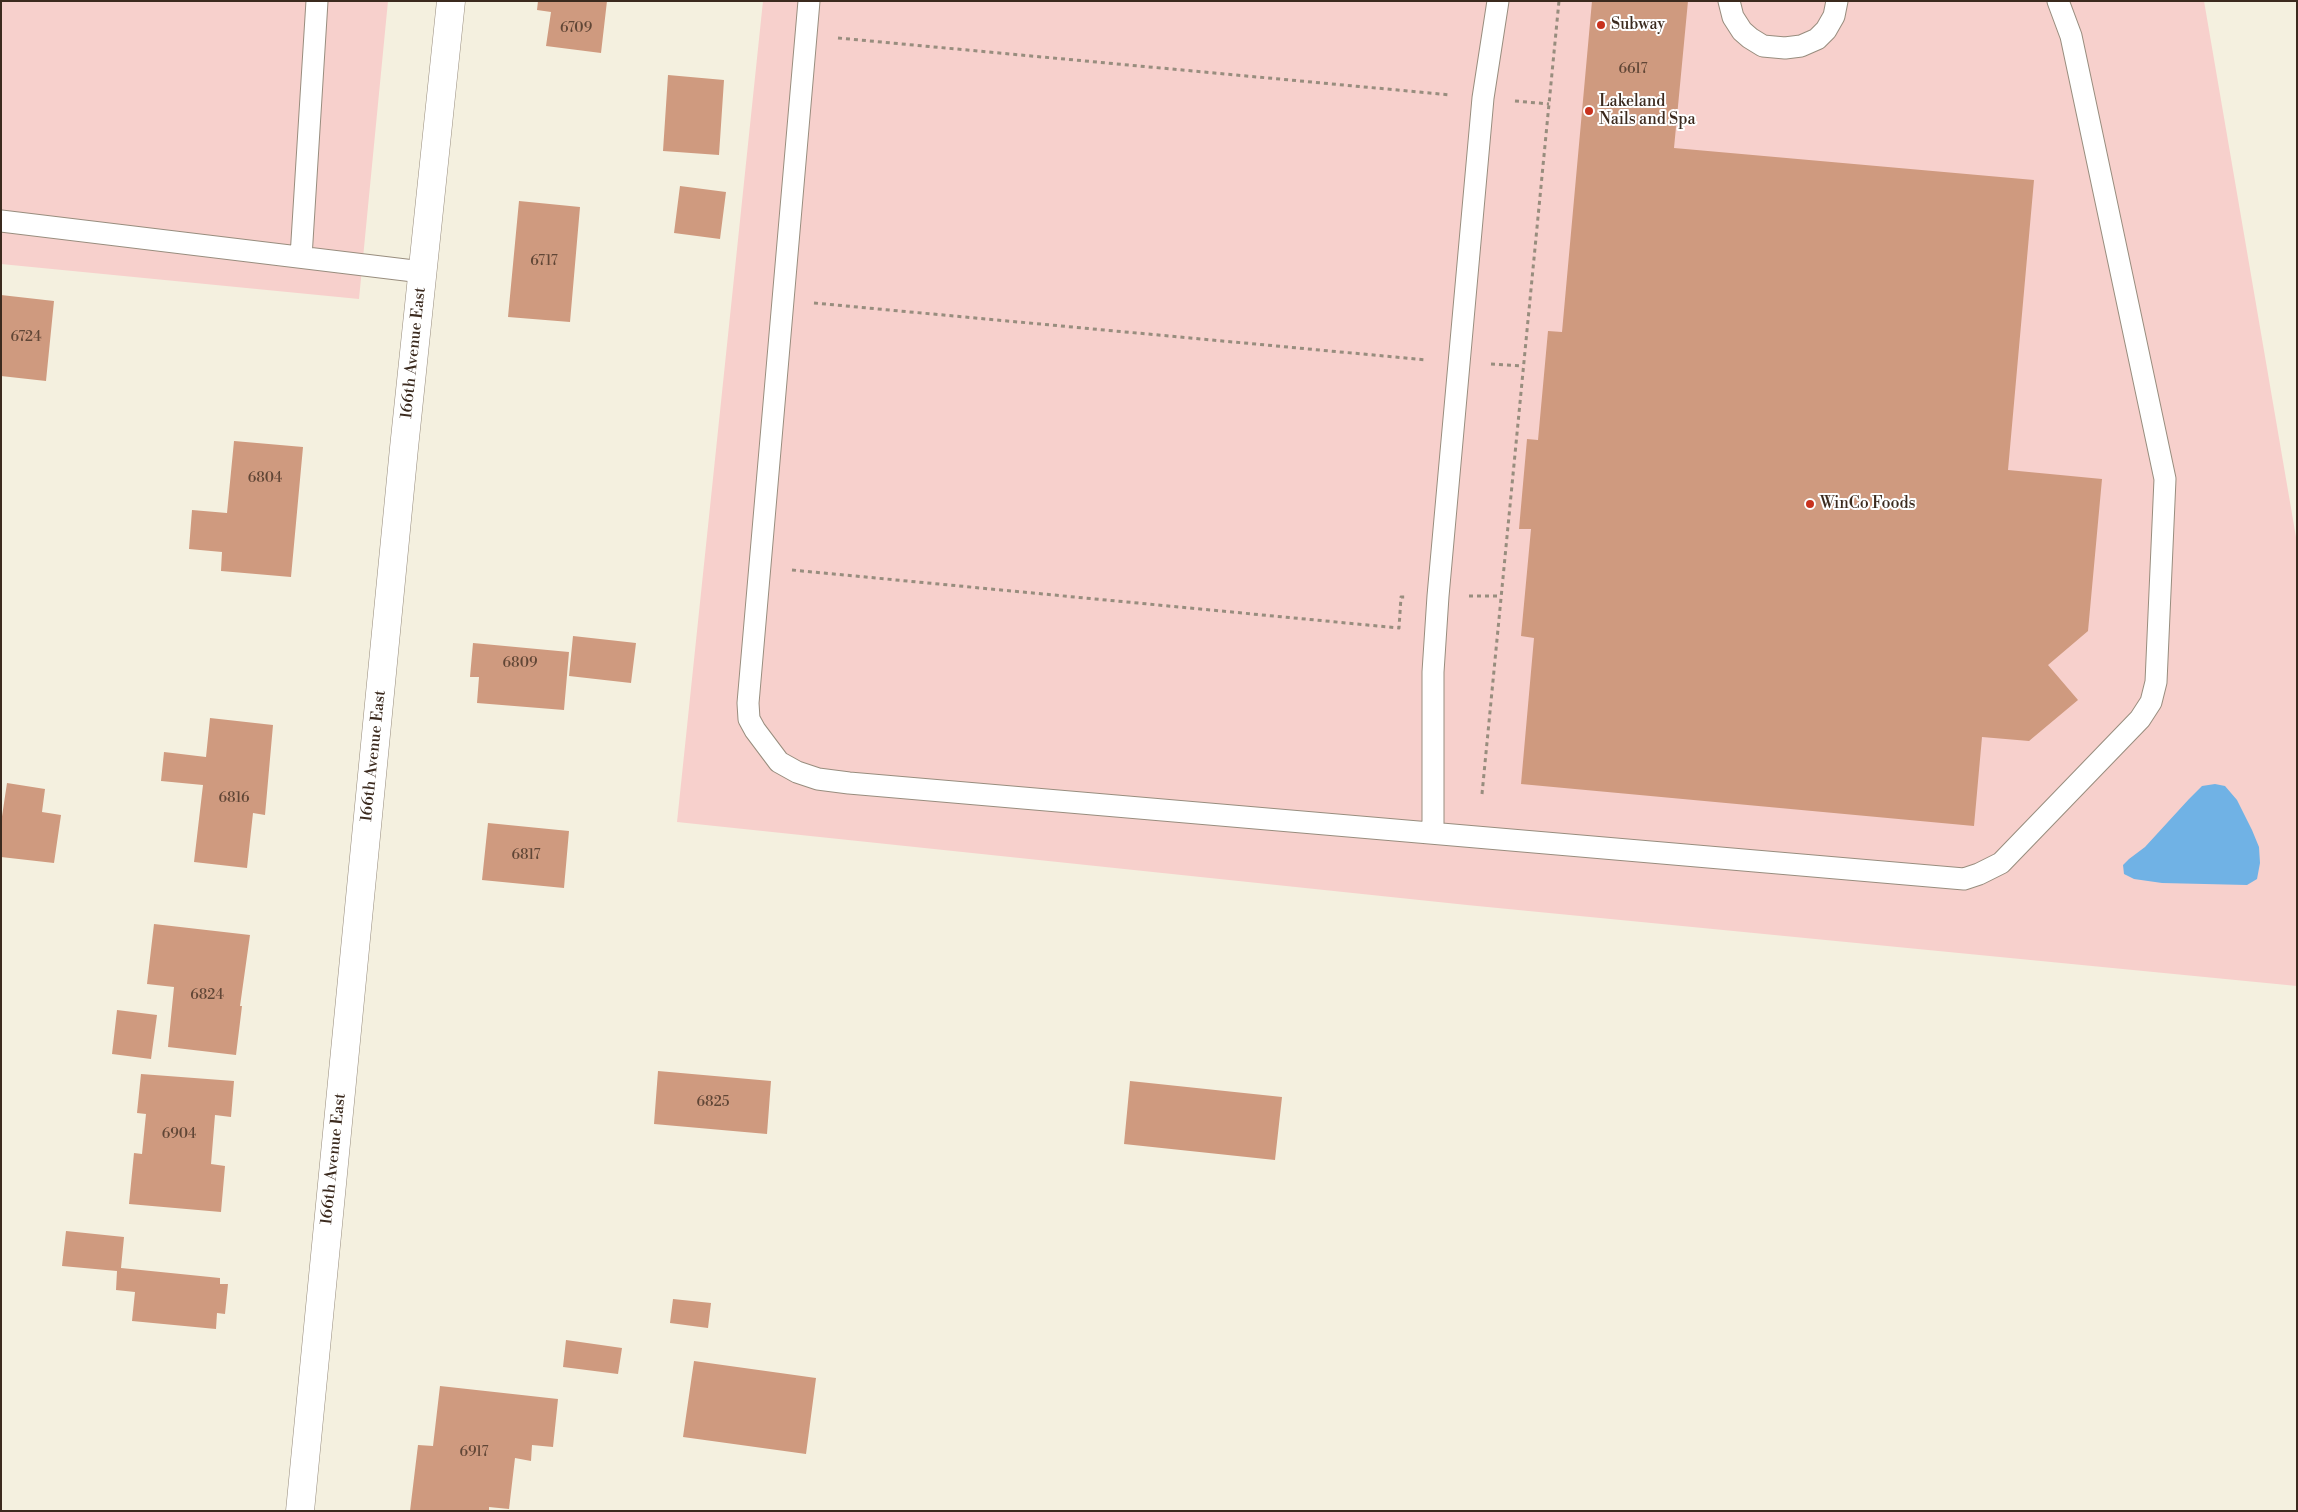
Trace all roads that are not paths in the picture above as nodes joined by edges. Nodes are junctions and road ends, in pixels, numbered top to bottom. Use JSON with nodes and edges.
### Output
{"nodes":[{"id":1,"x":317,"y":1,"type":"edge"},
{"id":2,"x":451,"y":1,"type":"edge"},
{"id":3,"x":809,"y":1,"type":"edge"},
{"id":4,"x":1498,"y":1,"type":"edge"},
{"id":5,"x":1729,"y":1,"type":"edge"},
{"id":6,"x":1837,"y":1,"type":"edge"},
{"id":7,"x":2058,"y":1,"type":"edge"},
{"id":8,"x":1,"y":221,"type":"edge"},
{"id":9,"x":301,"y":257,"type":"junction"},
{"id":10,"x":422,"y":272,"type":"junction"},
{"id":11,"x":1433,"y":833,"type":"junction"},
{"id":12,"x":300,"y":1511,"type":"edge"}],
"edges":[{"from":1,"to":9,"type":"lane"},
{"from":2,"to":10,"type":"street","name":"166th Avenue East"},
{"from":3,"to":11,"type":"lane"},
{"from":4,"to":11,"type":"lane"},
{"from":5,"to":6,"type":"lane"},
{"from":7,"to":11,"type":"lane"},
{"from":8,"to":9,"type":"lane"},
{"from":9,"to":10,"type":"lane"},
{"from":10,"to":12,"type":"street","name":"166th Avenue East"}]}
